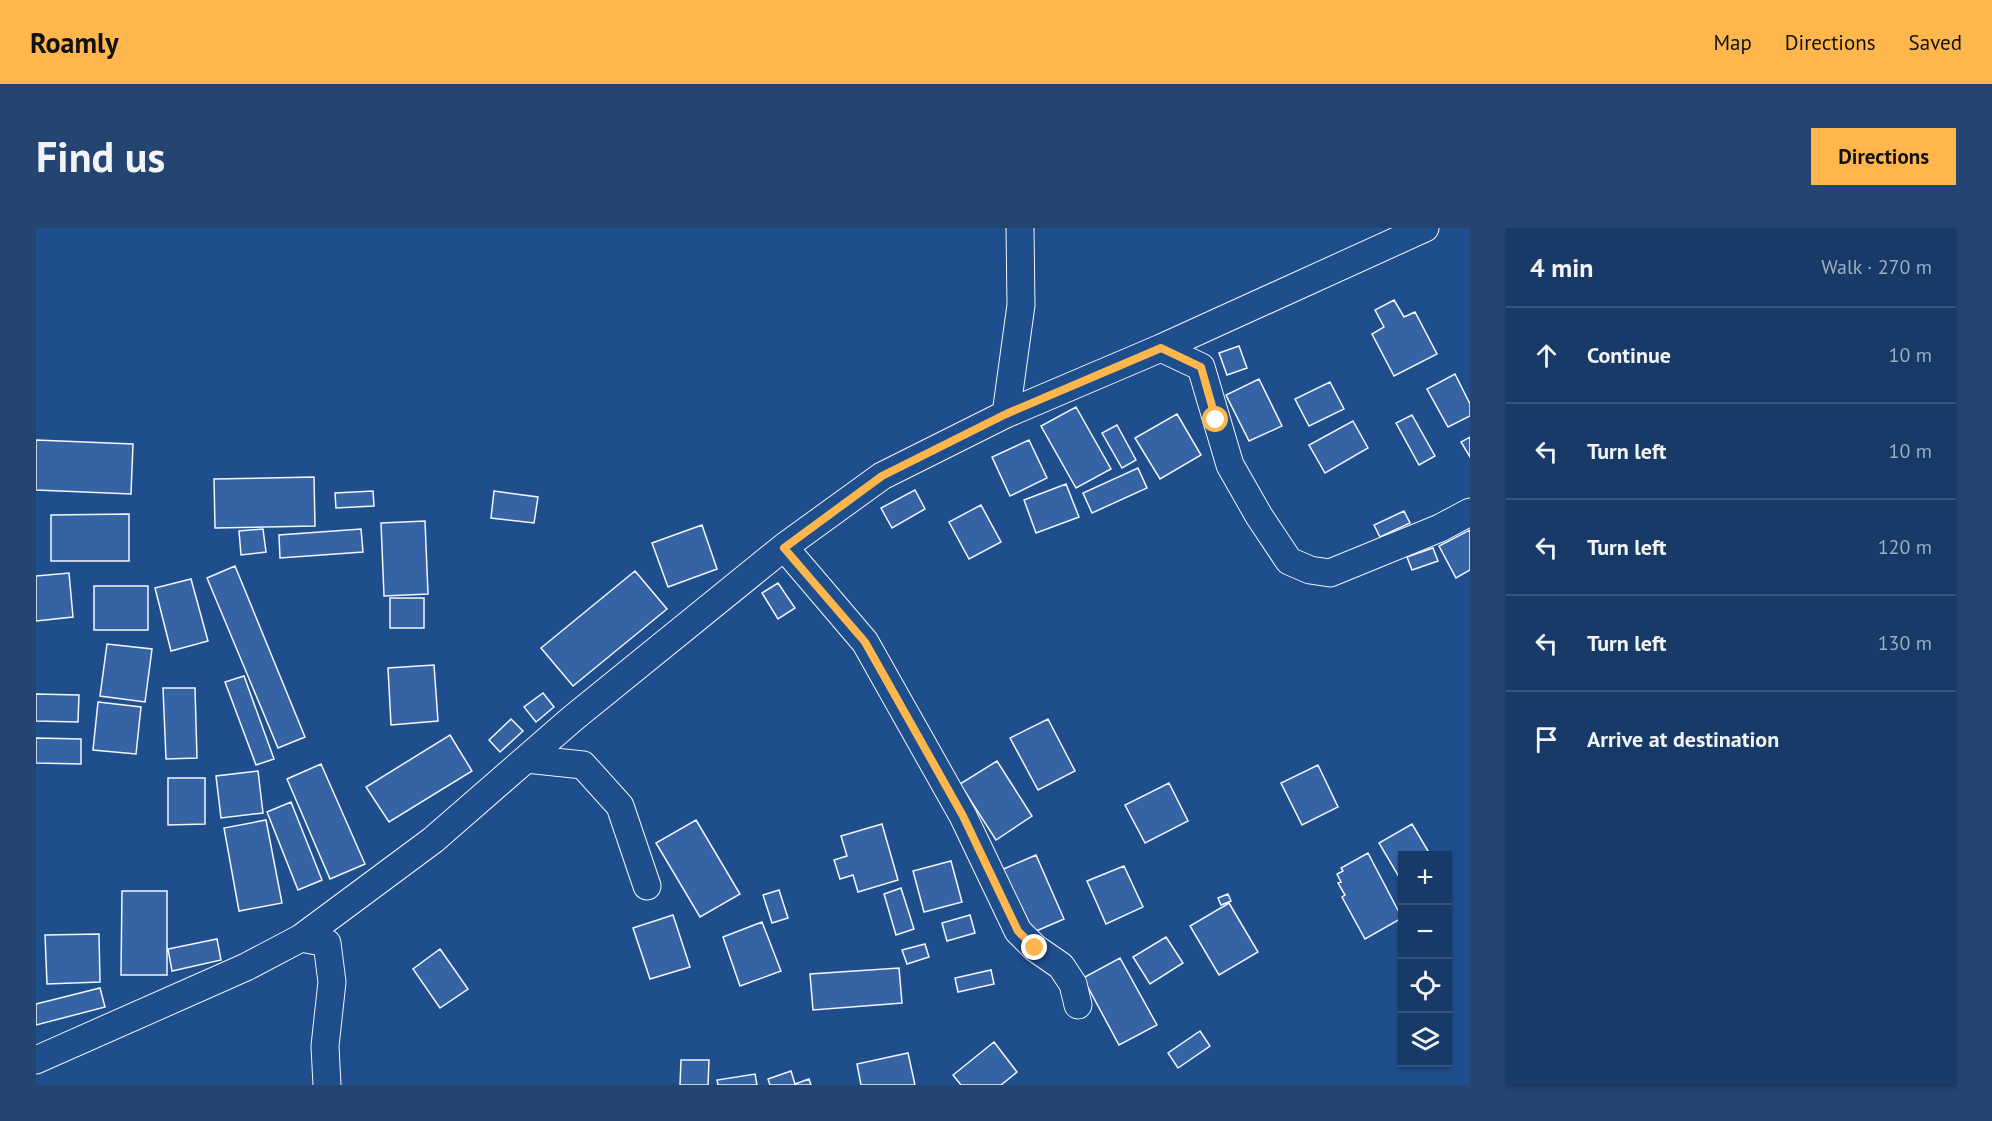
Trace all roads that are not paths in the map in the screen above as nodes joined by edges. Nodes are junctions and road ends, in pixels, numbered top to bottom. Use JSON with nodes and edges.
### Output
{"nodes":[{"id":1,"x":1006,"y":228,"type":"edge"},
{"id":2,"x":1425,"y":228,"type":"edge"},
{"id":3,"x":1020,"y":241,"type":"edge"},
{"id":4,"x":1161,"y":348,"type":"junction"},
{"id":5,"x":1006,"y":414,"type":"junction"},
{"id":6,"x":1470,"y":512,"type":"edge"},
{"id":7,"x":784,"y":548,"type":"junction"},
{"id":8,"x":526,"y":759,"type":"junction"},
{"id":9,"x":647,"y":886,"type":"dead end"},
{"id":10,"x":301,"y":939,"type":"junction"},
{"id":11,"x":1078,"y":1005,"type":"dead end"},
{"id":12,"x":36,"y":1060,"type":"edge"},
{"id":13,"x":327,"y":1085,"type":"edge"}],
"edges":[{"from":1,"to":3,"type":"street"},
{"from":2,"to":4,"type":"street"},
{"from":3,"to":5,"type":"street"},
{"from":4,"to":5,"type":"street"},
{"from":4,"to":6,"type":"street"},
{"from":5,"to":7,"type":"street"},
{"from":7,"to":8,"type":"street"},
{"from":7,"to":11,"type":"street"},
{"from":8,"to":9,"type":"street"},
{"from":8,"to":10,"type":"street"},
{"from":10,"to":12,"type":"street"},
{"from":10,"to":13,"type":"street"}]}
